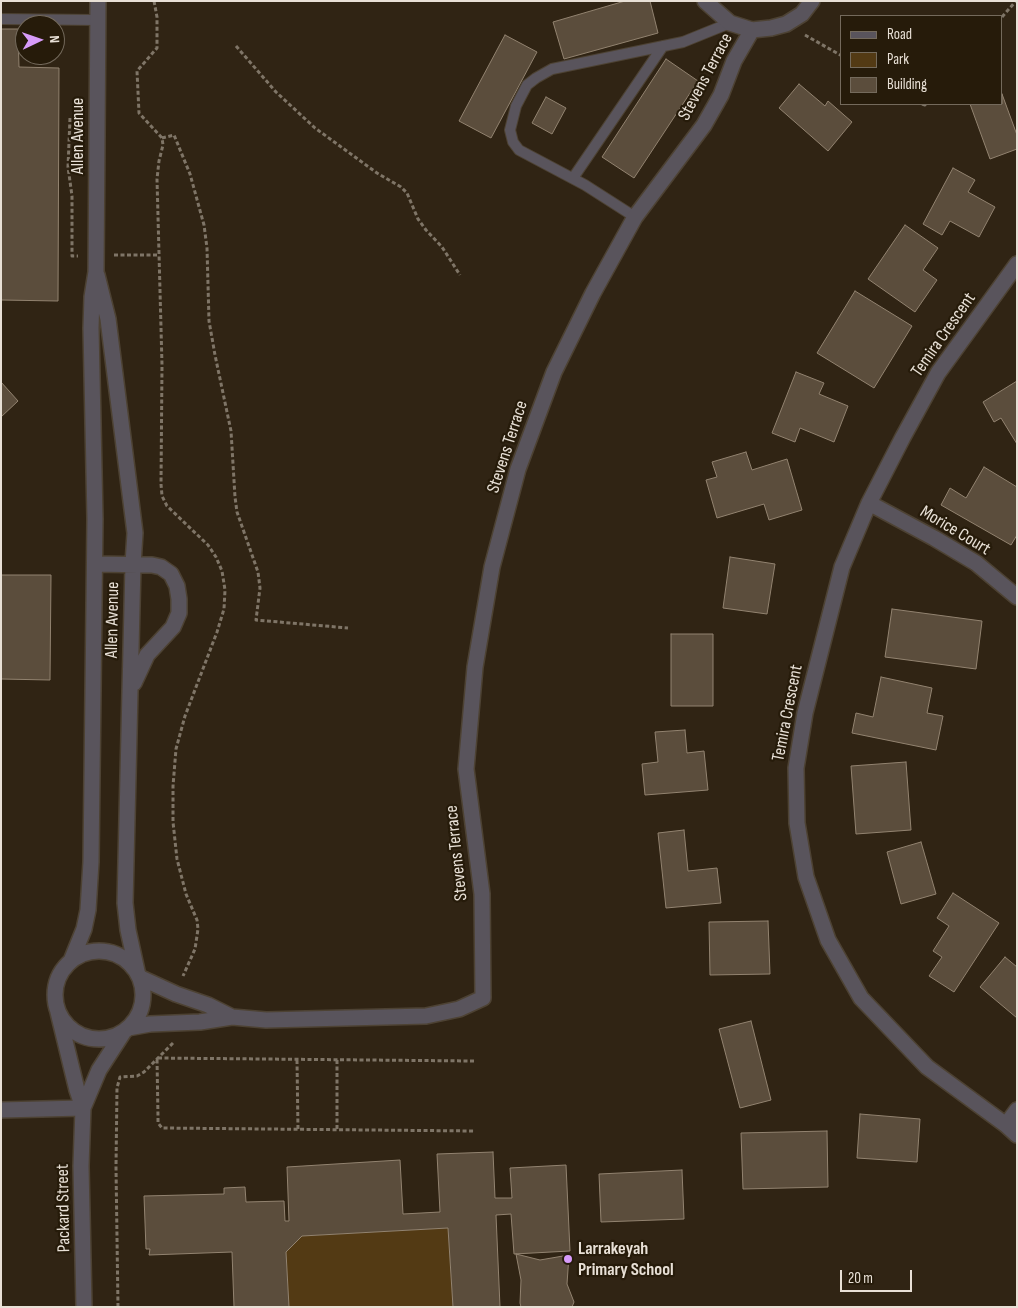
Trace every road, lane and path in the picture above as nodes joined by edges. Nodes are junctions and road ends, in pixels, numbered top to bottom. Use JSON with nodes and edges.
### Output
{"nodes":[{"id":1,"x":98,"y":1,"type":"edge"},
{"id":2,"x":705,"y":1,"type":"edge"},
{"id":3,"x":812,"y":1,"type":"edge"},
{"id":4,"x":1016,"y":1,"type":"edge"},
{"id":5,"x":1003,"y":17,"type":"edge"},
{"id":6,"x":1,"y":19,"type":"edge"},
{"id":7,"x":97,"y":20,"type":"junction"},
{"id":8,"x":730,"y":23,"type":"junction"},
{"id":9,"x":752,"y":30,"type":"junction"},
{"id":10,"x":800,"y":32,"type":"dead end"},
{"id":11,"x":236,"y":46,"type":"dead end"},
{"id":12,"x":664,"y":46,"type":"junction"},
{"id":13,"x":840,"y":55,"type":"edge"},
{"id":14,"x":70,"y":118,"type":"dead end"},
{"id":15,"x":162,"y":138,"type":"dead end"},
{"id":16,"x":573,"y":178,"type":"junction"},
{"id":17,"x":635,"y":217,"type":"junction"},
{"id":18,"x":72,"y":256,"type":"dead end"},
{"id":19,"x":1017,"y":264,"type":"edge"},
{"id":20,"x":96,"y":272,"type":"junction"},
{"id":21,"x":460,"y":275,"type":"dead end"},
{"id":22,"x":869,"y":503,"type":"junction"},
{"id":23,"x":95,"y":564,"type":"junction"},
{"id":24,"x":133,"y":564,"type":"junction"},
{"id":25,"x":1017,"y":598,"type":"edge"},
{"id":26,"x":348,"y":628,"type":"dead end"},
{"id":27,"x":130,"y":694,"type":"junction"},
{"id":28,"x":71,"y":961,"type":"junction"},
{"id":29,"x":139,"y":975,"type":"junction"},
{"id":30,"x":58,"y":1012,"type":"junction"},
{"id":31,"x":232,"y":1017,"type":"junction"},
{"id":32,"x":125,"y":1031,"type":"junction"},
{"id":33,"x":297,"y":1060,"type":"junction"},
{"id":34,"x":337,"y":1060,"type":"junction"},
{"id":35,"x":474,"y":1061,"type":"dead end"},
{"id":36,"x":83,"y":1108,"type":"junction"},
{"id":37,"x":1,"y":1110,"type":"edge"},
{"id":38,"x":1017,"y":1110,"type":"edge"},
{"id":39,"x":1006,"y":1125,"type":"junction"},
{"id":40,"x":298,"y":1130,"type":"junction"},
{"id":41,"x":337,"y":1130,"type":"junction"},
{"id":42,"x":474,"y":1131,"type":"dead end"},
{"id":43,"x":1017,"y":1135,"type":"edge"},
{"id":44,"x":116,"y":1167,"type":"dead end"},
{"id":45,"x":84,"y":1307,"type":"edge"},
{"id":46,"x":118,"y":1307,"type":"edge"}],
"edges":[{"from":1,"to":7,"type":"street","name":"Allen Avenue"},
{"from":2,"to":8,"type":"street"},
{"from":3,"to":9,"type":"street","name":"Stevens Terrace"},
{"from":4,"to":5,"type":"path"},
{"from":6,"to":7,"type":"lane"},
{"from":7,"to":20,"type":"street","name":"Allen Avenue"},
{"from":8,"to":9,"type":"street"},
{"from":8,"to":12,"type":"lane"},
{"from":9,"to":17,"type":"street","name":"Stevens Terrace"},
{"from":10,"to":13,"type":"path"},
{"from":11,"to":21,"type":"path"},
{"from":12,"to":16,"type":"lane"},
{"from":12,"to":16,"type":"lane"},
{"from":14,"to":18,"type":"path"},
{"from":15,"to":26,"type":"path"},
{"from":16,"to":17,"type":"lane"},
{"from":17,"to":31,"type":"street","name":"Stevens Terrace"},
{"from":19,"to":22,"type":"street","name":"Temira Crescent"},
{"from":20,"to":23,"type":"street","name":"Allen Avenue"},
{"from":20,"to":24,"type":"street","name":"Allen Avenue"},
{"from":22,"to":25,"type":"street","name":"Morice Court"},
{"from":22,"to":39,"type":"street","name":"Temira Crescent"},
{"from":23,"to":24,"type":"street"},
{"from":23,"to":28,"type":"street","name":"Allen Avenue"},
{"from":24,"to":27,"type":"street","name":"Allen Avenue"},
{"from":24,"to":27,"type":"street"},
{"from":27,"to":29,"type":"street","name":"Allen Avenue"},
{"from":28,"to":29,"type":"street"},
{"from":28,"to":30,"type":"street"},
{"from":29,"to":31,"type":"street"},
{"from":29,"to":32,"type":"street"},
{"from":30,"to":32,"type":"street"},
{"from":30,"to":36,"type":"street","name":"Packard Street"},
{"from":31,"to":32,"type":"street"},
{"from":32,"to":36,"type":"street","name":"Packard Street"},
{"from":33,"to":34,"type":"path"},
{"from":33,"to":40,"type":"path"},
{"from":33,"to":40,"type":"path"},
{"from":34,"to":35,"type":"path"},
{"from":34,"to":41,"type":"path"},
{"from":36,"to":37,"type":"street"},
{"from":36,"to":45,"type":"street","name":"Packard Street"},
{"from":38,"to":39,"type":"street"},
{"from":39,"to":43,"type":"street","name":"Temira Crescent"},
{"from":40,"to":41,"type":"path"},
{"from":41,"to":42,"type":"path"},
{"from":44,"to":46,"type":"path"}]}
